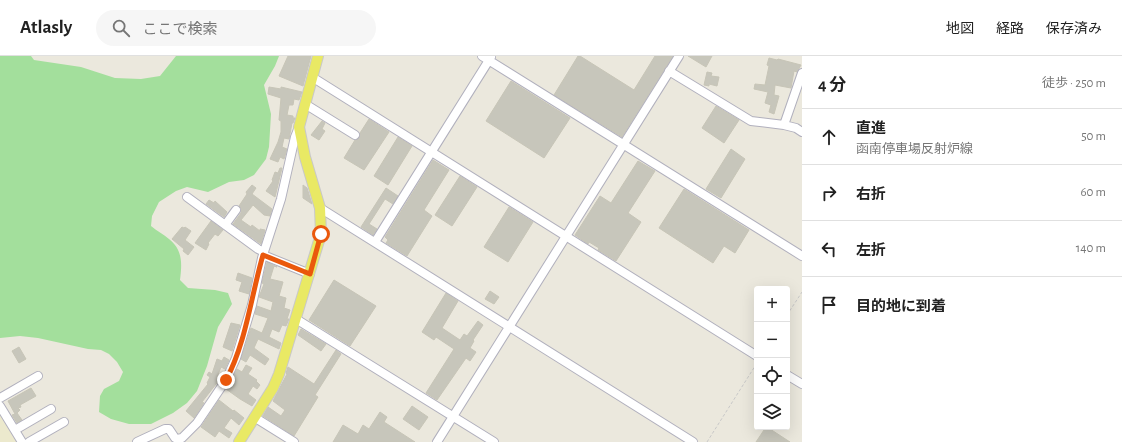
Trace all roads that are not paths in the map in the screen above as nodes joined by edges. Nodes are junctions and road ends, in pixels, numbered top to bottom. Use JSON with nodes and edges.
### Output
{"nodes":[{"id":1,"x":318,"y":56,"type":"edge"},
{"id":2,"x":679,"y":56,"type":"edge"},
{"id":3,"x":487,"y":57,"type":"edge"},
{"id":4,"x":669,"y":71,"type":"junction"},
{"id":5,"x":802,"y":73,"type":"edge"},
{"id":6,"x":312,"y":77,"type":"junction"},
{"id":7,"x":305,"y":104,"type":"junction"},
{"id":8,"x":784,"y":126,"type":"junction"},
{"id":9,"x":299,"y":127,"type":"junction"},
{"id":10,"x":802,"y":132,"type":"edge"},
{"id":11,"x":355,"y":135,"type":"dead end"},
{"id":12,"x":624,"y":144,"type":"junction"},
{"id":13,"x":432,"y":152,"type":"junction"},
{"id":14,"x":187,"y":197,"type":"dead end"},
{"id":15,"x":320,"y":208,"type":"junction"},
{"id":16,"x":236,"y":210,"type":"dead end"},
{"id":17,"x":225,"y":225,"type":"junction"},
{"id":18,"x":566,"y":236,"type":"junction"},
{"id":19,"x":375,"y":242,"type":"junction"},
{"id":20,"x":264,"y":253,"type":"junction"},
{"id":21,"x":802,"y":256,"type":"edge"},
{"id":22,"x":310,"y":274,"type":"junction"},
{"id":23,"x":296,"y":319,"type":"junction"},
{"id":24,"x":509,"y":327,"type":"junction"},
{"id":25,"x":754,"y":354,"type":"edge"},
{"id":26,"x":38,"y":376,"type":"dead end"},
{"id":27,"x":790,"y":376,"type":"edge"},
{"id":28,"x":802,"y":384,"type":"edge"},
{"id":29,"x":0,"y":398,"type":"edge"},
{"id":30,"x":0,"y":406,"type":"edge"},
{"id":31,"x":51,"y":409,"type":"dead end"},
{"id":32,"x":453,"y":416,"type":"junction"},
{"id":33,"x":254,"y":417,"type":"junction"},
{"id":34,"x":64,"y":422,"type":"dead end"},
{"id":35,"x":15,"y":430,"type":"junction"},
{"id":36,"x":183,"y":440,"type":"edge"},
{"id":37,"x":22,"y":442,"type":"edge"},
{"id":38,"x":29,"y":442,"type":"edge"},
{"id":39,"x":137,"y":442,"type":"edge"},
{"id":40,"x":239,"y":442,"type":"edge"},
{"id":41,"x":294,"y":442,"type":"edge"},
{"id":42,"x":437,"y":442,"type":"edge"},
{"id":43,"x":494,"y":442,"type":"edge"},
{"id":44,"x":693,"y":442,"type":"edge"}],
"edges":[{"from":1,"to":6,"type":"main road"},
{"from":2,"to":4,"type":"street"},
{"from":3,"to":12,"type":"street"},
{"from":3,"to":13,"type":"street"},
{"from":4,"to":8,"type":"street"},
{"from":4,"to":12,"type":"street"},
{"from":5,"to":8,"type":"street"},
{"from":6,"to":7,"type":"main road"},
{"from":6,"to":13,"type":"street"},
{"from":7,"to":9,"type":"main road"},
{"from":7,"to":11,"type":"street"},
{"from":8,"to":10,"type":"street"},
{"from":9,"to":15,"type":"main road"},
{"from":9,"to":20,"type":"street"},
{"from":12,"to":18,"type":"street"},
{"from":12,"to":21,"type":"street"},
{"from":13,"to":18,"type":"street"},
{"from":13,"to":19,"type":"street"},
{"from":14,"to":17,"type":"street"},
{"from":15,"to":19,"type":"street"},
{"from":15,"to":22,"type":"main road"},
{"from":16,"to":17,"type":"street"},
{"from":17,"to":20,"type":"street"},
{"from":18,"to":24,"type":"street"},
{"from":18,"to":25,"type":"street"},
{"from":19,"to":24,"type":"street"},
{"from":20,"to":22,"type":"street"},
{"from":20,"to":36,"type":"street"},
{"from":22,"to":23,"type":"main road"},
{"from":23,"to":32,"type":"street"},
{"from":23,"to":33,"type":"main road"},
{"from":24,"to":32,"type":"street"},
{"from":24,"to":44,"type":"street"},
{"from":26,"to":29,"type":"street"},
{"from":27,"to":28,"type":"street"},
{"from":30,"to":35,"type":"street"},
{"from":31,"to":35,"type":"street"},
{"from":32,"to":42,"type":"street"},
{"from":32,"to":43,"type":"street"},
{"from":33,"to":40,"type":"main road"},
{"from":33,"to":41,"type":"street"},
{"from":34,"to":38,"type":"street"},
{"from":35,"to":37,"type":"street"},
{"from":36,"to":39,"type":"street"}]}
